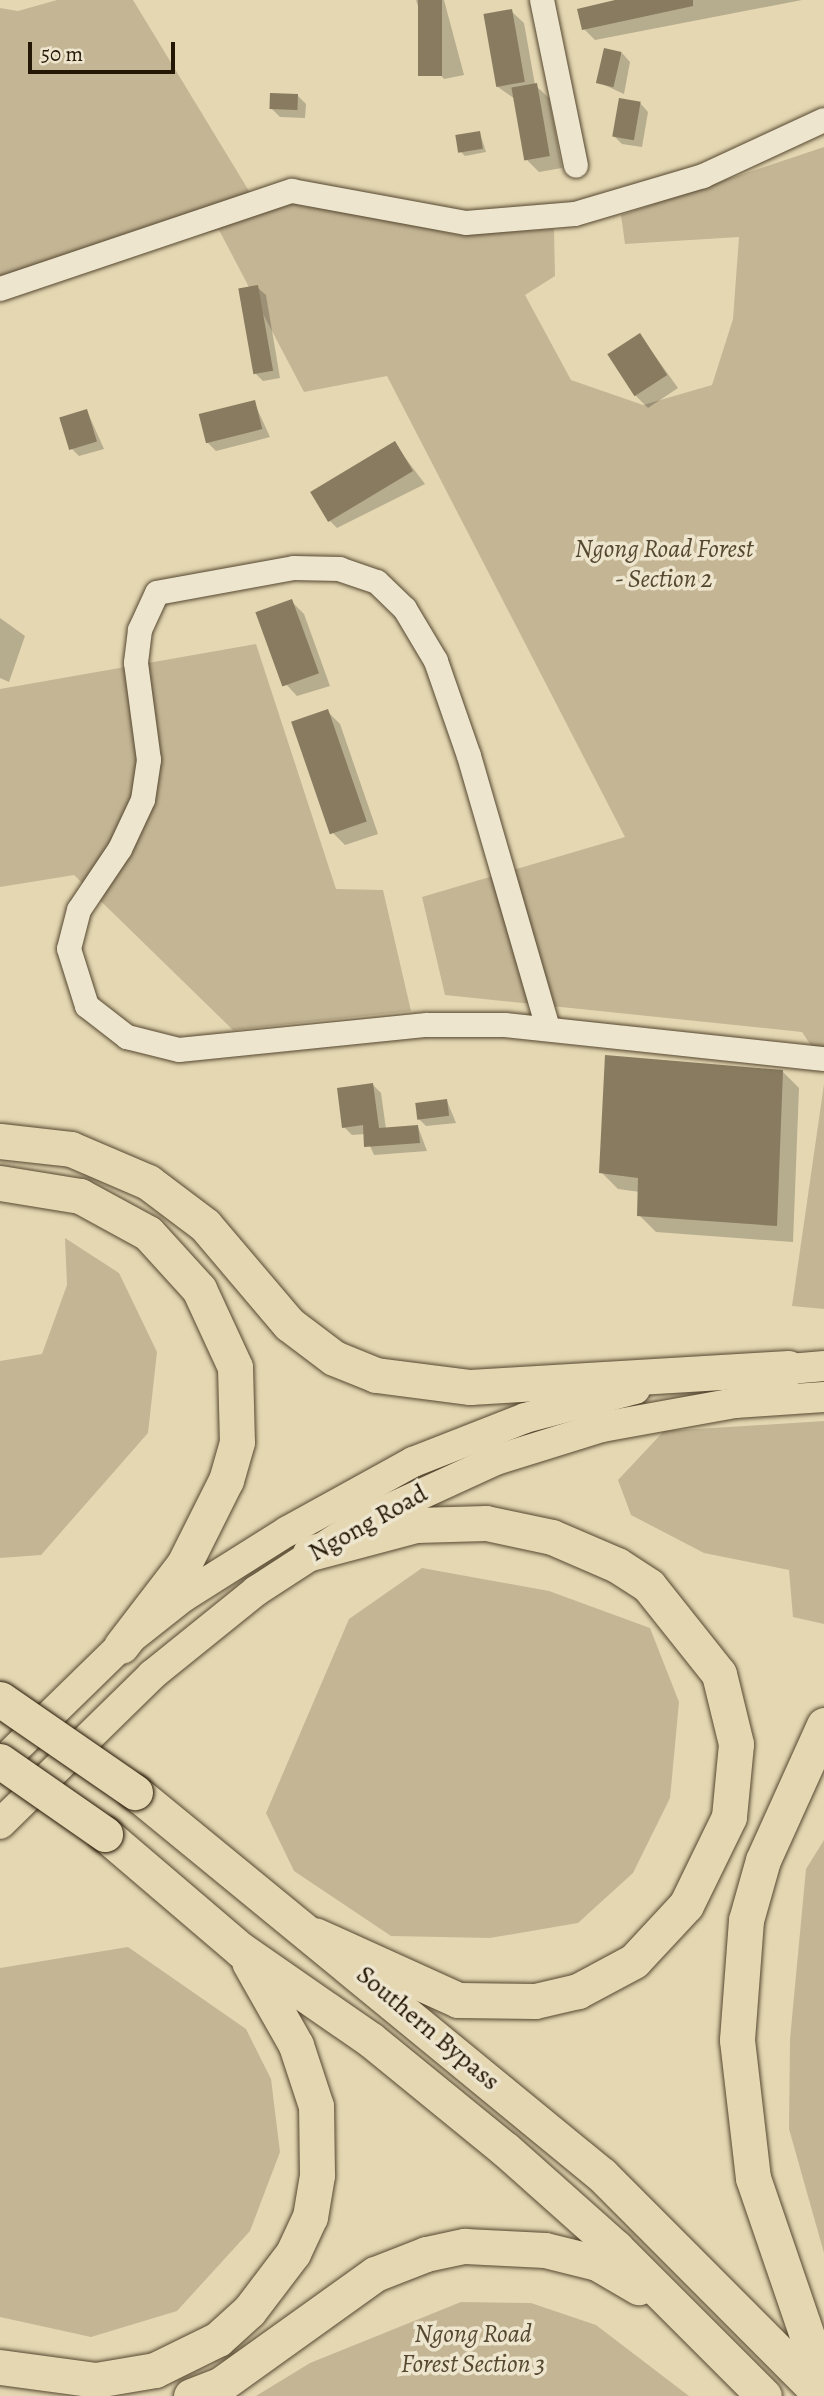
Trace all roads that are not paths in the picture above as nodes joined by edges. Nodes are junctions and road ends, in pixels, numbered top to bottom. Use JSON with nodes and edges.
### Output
{"nodes":[{"id":1,"x":542,"y":0,"type":"edge"},
{"id":2,"x":824,"y":120,"type":"edge"},
{"id":3,"x":576,"y":166,"type":"dead end"},
{"id":4,"x":0,"y":289,"type":"edge"},
{"id":5,"x":548,"y":1028,"type":"junction"},
{"id":6,"x":824,"y":1059,"type":"edge"},
{"id":7,"x":0,"y":1141,"type":"edge"},
{"id":8,"x":0,"y":1183,"type":"edge"},
{"id":9,"x":824,"y":1366,"type":"edge"},
{"id":10,"x":788,"y":1368,"type":"junction"},
{"id":11,"x":824,"y":1397,"type":"edge"},
{"id":12,"x":310,"y":1553,"type":"junction"},
{"id":13,"x":121,"y":1646,"type":"junction"},
{"id":14,"x":0,"y":1699,"type":"edge"},
{"id":15,"x":824,"y":1725,"type":"edge"},
{"id":16,"x":0,"y":1762,"type":"edge"},
{"id":17,"x":0,"y":1824,"type":"edge"},
{"id":18,"x":315,"y":1935,"type":"junction"},
{"id":19,"x":241,"y":1950,"type":"junction"},
{"id":20,"x":680,"y":2311,"type":"junction"},
{"id":21,"x":0,"y":2367,"type":"edge"},
{"id":22,"x":824,"y":2385,"type":"edge"},
{"id":23,"x":191,"y":2396,"type":"edge"},
{"id":24,"x":764,"y":2396,"type":"edge"},
{"id":25,"x":822,"y":2396,"type":"edge"}],
"edges":[{"from":1,"to":3,"type":"street"},
{"from":2,"to":4,"type":"street"},
{"from":5,"to":5,"type":"street"},
{"from":5,"to":6,"type":"street"},
{"from":7,"to":10,"type":"highway"},
{"from":8,"to":13,"type":"highway"},
{"from":9,"to":10,"type":"main road","name":"Ngong Road"},
{"from":10,"to":13,"type":"main road","name":"Ngong Road"},
{"from":11,"to":12,"type":"main road","name":"Ngong Road"},
{"from":12,"to":17,"type":"main road","name":"Ngong Road"},
{"from":12,"to":18,"type":"highway"},
{"from":13,"to":16,"type":"main road","name":"Ngong Road"},
{"from":14,"to":18,"type":"highway","name":"Southern Bypass","bridge":true},
{"from":15,"to":22,"type":"highway"},
{"from":16,"to":19,"type":"highway","name":"Southern Bypass","bridge":true},
{"from":18,"to":25,"type":"highway","name":"Southern Bypass"},
{"from":19,"to":20,"type":"highway","name":"Southern Bypass"},
{"from":19,"to":21,"type":"highway"},
{"from":20,"to":23,"type":"highway"},
{"from":20,"to":24,"type":"highway","name":"Southern Bypass"}]}
